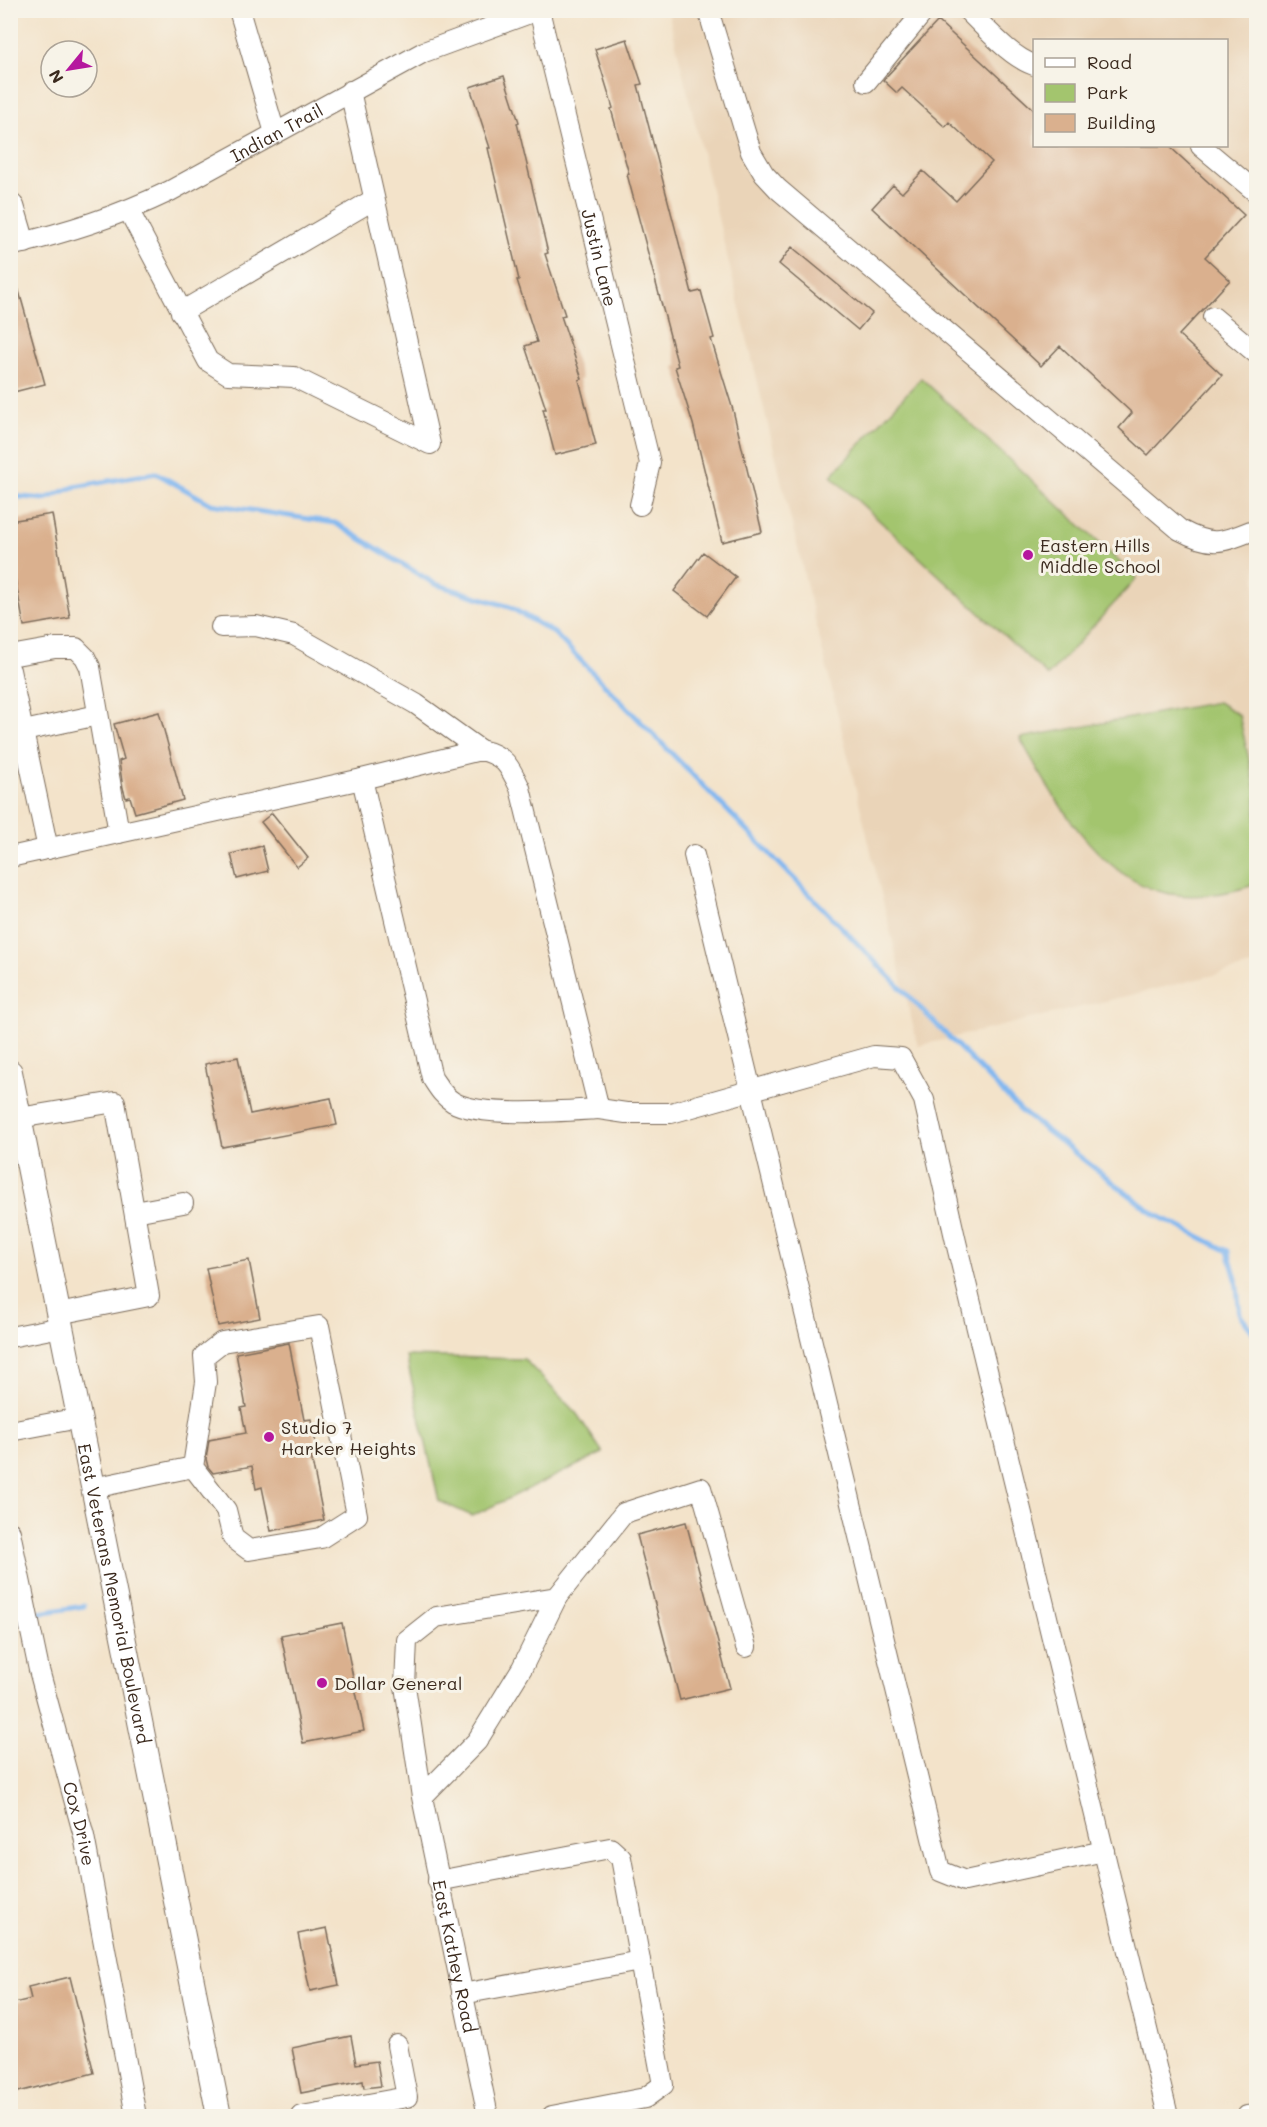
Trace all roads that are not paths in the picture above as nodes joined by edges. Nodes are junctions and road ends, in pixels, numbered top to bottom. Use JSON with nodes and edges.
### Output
{"nodes":[{"id":1,"x":239,"y":10,"type":"edge"},
{"id":2,"x":539,"y":10,"type":"edge"},
{"id":3,"x":708,"y":10,"type":"edge"},
{"id":4,"x":925,"y":10,"type":"edge"},
{"id":5,"x":967,"y":10,"type":"edge"},
{"id":6,"x":1033,"y":64,"type":"edge"},
{"id":7,"x":866,"y":82,"type":"dead end"},
{"id":8,"x":350,"y":91,"type":"junction"},
{"id":9,"x":275,"y":133,"type":"junction"},
{"id":10,"x":1202,"y":147,"type":"edge"},
{"id":11,"x":1257,"y":192,"type":"edge"},
{"id":12,"x":374,"y":200,"type":"junction"},
{"id":13,"x":10,"y":202,"type":"edge"},
{"id":14,"x":129,"y":211,"type":"junction"},
{"id":15,"x":18,"y":245,"type":"edge"},
{"id":16,"x":182,"y":312,"type":"junction"},
{"id":17,"x":1213,"y":317,"type":"dead end"},
{"id":18,"x":1257,"y":353,"type":"edge"},
{"id":19,"x":639,"y":506,"type":"dead end"},
{"id":20,"x":1257,"y":529,"type":"edge"},
{"id":21,"x":221,"y":627,"type":"dead end"},
{"id":22,"x":10,"y":656,"type":"edge"},
{"id":23,"x":10,"y":670,"type":"edge"},
{"id":24,"x":98,"y":715,"type":"junction"},
{"id":25,"x":17,"y":733,"type":"edge"},
{"id":26,"x":480,"y":750,"type":"junction"},
{"id":27,"x":362,"y":779,"type":"junction"},
{"id":28,"x":119,"y":833,"type":"junction"},
{"id":29,"x":48,"y":849,"type":"junction"},
{"id":30,"x":694,"y":855,"type":"dead end"},
{"id":31,"x":10,"y":858,"type":"edge"},
{"id":32,"x":10,"y":1072,"type":"edge"},
{"id":33,"x":753,"y":1090,"type":"junction"},
{"id":34,"x":599,"y":1109,"type":"junction"},
{"id":35,"x":17,"y":1128,"type":"edge"},
{"id":36,"x":183,"y":1203,"type":"dead end"},
{"id":37,"x":135,"y":1212,"type":"junction"},
{"id":38,"x":60,"y":1320,"type":"junction"},
{"id":39,"x":10,"y":1337,"type":"edge"},
{"id":40,"x":79,"y":1418,"type":"junction"},
{"id":41,"x":10,"y":1431,"type":"edge"},
{"id":42,"x":193,"y":1467,"type":"junction"},
{"id":43,"x":93,"y":1488,"type":"junction"},
{"id":44,"x":10,"y":1532,"type":"edge"},
{"id":45,"x":557,"y":1597,"type":"junction"},
{"id":46,"x":746,"y":1647,"type":"dead end"},
{"id":47,"x":422,"y":1797,"type":"junction"},
{"id":48,"x":1104,"y":1851,"type":"junction"},
{"id":49,"x":438,"y":1881,"type":"junction"},
{"id":50,"x":640,"y":1960,"type":"junction"},
{"id":51,"x":462,"y":1994,"type":"junction"},
{"id":52,"x":397,"y":2045,"type":"dead end"},
{"id":53,"x":313,"y":2115,"type":"edge"},
{"id":54,"x":1257,"y":2115,"type":"edge"},
{"id":55,"x":136,"y":2116,"type":"edge"},
{"id":56,"x":219,"y":2116,"type":"edge"},
{"id":57,"x":488,"y":2116,"type":"edge"},
{"id":58,"x":552,"y":2116,"type":"edge"},
{"id":59,"x":1168,"y":2116,"type":"edge"},
{"id":60,"x":1247,"y":2116,"type":"edge"}],
"edges":[{"from":1,"to":9,"type":"street"},
{"from":2,"to":8,"type":"street","name":"Indian Trail"},
{"from":2,"to":19,"type":"street","name":"Justin Lane"},
{"from":3,"to":20,"type":"street"},
{"from":4,"to":7,"type":"street"},
{"from":5,"to":6,"type":"street"},
{"from":8,"to":9,"type":"street","name":"Indian Trail"},
{"from":8,"to":12,"type":"street"},
{"from":9,"to":14,"type":"street","name":"Indian Trail"},
{"from":10,"to":11,"type":"street"},
{"from":12,"to":16,"type":"street"},
{"from":12,"to":16,"type":"street"},
{"from":13,"to":15,"type":"street"},
{"from":14,"to":15,"type":"street","name":"Indian Trail"},
{"from":14,"to":16,"type":"street"},
{"from":17,"to":18,"type":"street"},
{"from":21,"to":26,"type":"street"},
{"from":22,"to":24,"type":"street"},
{"from":23,"to":25,"type":"street"},
{"from":24,"to":25,"type":"street"},
{"from":24,"to":28,"type":"street"},
{"from":25,"to":29,"type":"street"},
{"from":26,"to":27,"type":"street"},
{"from":26,"to":34,"type":"street"},
{"from":27,"to":28,"type":"street"},
{"from":27,"to":34,"type":"street"},
{"from":28,"to":29,"type":"street"},
{"from":29,"to":31,"type":"street"},
{"from":30,"to":33,"type":"street"},
{"from":32,"to":35,"type":"main road","name":"East Veterans Memorial Boulevard"},
{"from":33,"to":34,"type":"street"},
{"from":33,"to":48,"type":"street"},
{"from":33,"to":48,"type":"street"},
{"from":35,"to":37,"type":"street"},
{"from":35,"to":38,"type":"main road","name":"East Veterans Memorial Boulevard"},
{"from":36,"to":37,"type":"street"},
{"from":37,"to":38,"type":"street"},
{"from":38,"to":39,"type":"street"},
{"from":38,"to":40,"type":"main road","name":"East Veterans Memorial Boulevard"},
{"from":40,"to":41,"type":"street"},
{"from":40,"to":43,"type":"main road","name":"East Veterans Memorial Boulevard"},
{"from":42,"to":42,"type":"street"},
{"from":42,"to":43,"type":"street"},
{"from":43,"to":56,"type":"main road","name":"East Veterans Memorial Boulevard"},
{"from":44,"to":55,"type":"street","name":"Cox Drive"},
{"from":45,"to":46,"type":"street"},
{"from":45,"to":47,"type":"street"},
{"from":45,"to":47,"type":"street","name":"East Kathey Road"},
{"from":47,"to":49,"type":"street","name":"East Kathey Road"},
{"from":48,"to":59,"type":"street"},
{"from":49,"to":50,"type":"street"},
{"from":49,"to":51,"type":"street","name":"East Kathey Road"},
{"from":50,"to":51,"type":"street"},
{"from":50,"to":58,"type":"street"},
{"from":51,"to":57,"type":"street","name":"East Kathey Road"},
{"from":52,"to":53,"type":"street"},
{"from":54,"to":60,"type":"street"}]}
